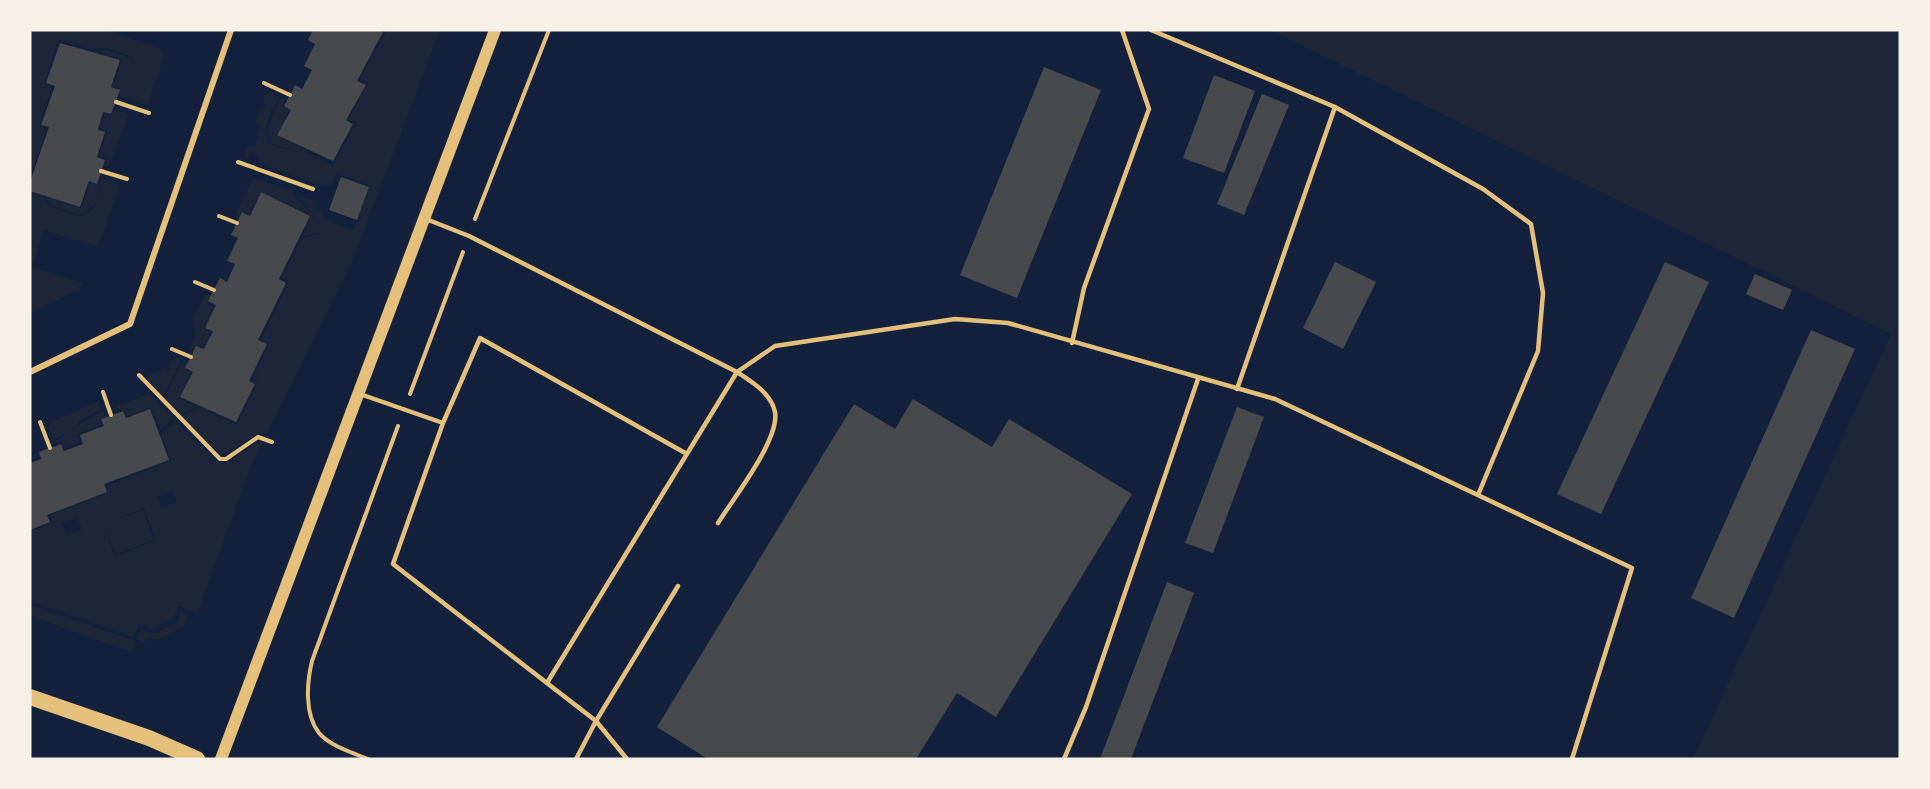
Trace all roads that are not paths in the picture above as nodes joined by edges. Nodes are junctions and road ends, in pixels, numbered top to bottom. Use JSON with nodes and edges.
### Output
{"nodes":[{"id":1,"x":231,"y":30,"type":"edge"},
{"id":2,"x":495,"y":30,"type":"edge"},
{"id":3,"x":1122,"y":30,"type":"edge"},
{"id":4,"x":1151,"y":30,"type":"edge"},
{"id":5,"x":1335,"y":106,"type":"junction"},
{"id":6,"x":424,"y":218,"type":"junction"},
{"id":7,"x":1072,"y":343,"type":"junction"},
{"id":8,"x":30,"y":372,"type":"edge"},
{"id":9,"x":737,"y":372,"type":"junction"},
{"id":10,"x":1198,"y":379,"type":"junction"},
{"id":11,"x":1237,"y":389,"type":"junction"},
{"id":12,"x":358,"y":393,"type":"junction"},
{"id":13,"x":443,"y":423,"type":"junction"},
{"id":14,"x":687,"y":454,"type":"junction"},
{"id":15,"x":1478,"y":495,"type":"junction"},
{"id":16,"x":718,"y":523,"type":"dead end"},
{"id":17,"x":678,"y":586,"type":"dead end"},
{"id":18,"x":547,"y":683,"type":"junction"},
{"id":19,"x":30,"y":697,"type":"edge"},
{"id":20,"x":596,"y":721,"type":"junction"},
{"id":21,"x":197,"y":759,"type":"edge"},
{"id":22,"x":221,"y":759,"type":"edge"},
{"id":23,"x":576,"y":759,"type":"edge"},
{"id":24,"x":627,"y":759,"type":"edge"},
{"id":25,"x":1064,"y":759,"type":"edge"},
{"id":26,"x":1572,"y":759,"type":"edge"}],
"edges":[{"from":1,"to":8,"type":"street"},
{"from":2,"to":6,"type":"main road"},
{"from":3,"to":7,"type":"lane"},
{"from":4,"to":5,"type":"lane"},
{"from":5,"to":11,"type":"lane"},
{"from":5,"to":15,"type":"lane"},
{"from":6,"to":9,"type":"lane"},
{"from":6,"to":12,"type":"main road"},
{"from":7,"to":9,"type":"lane"},
{"from":7,"to":10,"type":"lane"},
{"from":9,"to":14,"type":"lane"},
{"from":9,"to":16,"type":"lane"},
{"from":10,"to":11,"type":"lane"},
{"from":10,"to":25,"type":"lane"},
{"from":11,"to":15,"type":"lane"},
{"from":12,"to":13,"type":"lane"},
{"from":12,"to":22,"type":"main road"},
{"from":13,"to":14,"type":"lane"},
{"from":13,"to":18,"type":"lane"},
{"from":14,"to":18,"type":"lane"},
{"from":15,"to":26,"type":"lane"},
{"from":17,"to":20,"type":"lane"},
{"from":18,"to":20,"type":"lane"},
{"from":19,"to":21,"type":"highway"},
{"from":20,"to":23,"type":"lane"},
{"from":20,"to":24,"type":"lane"}]}
